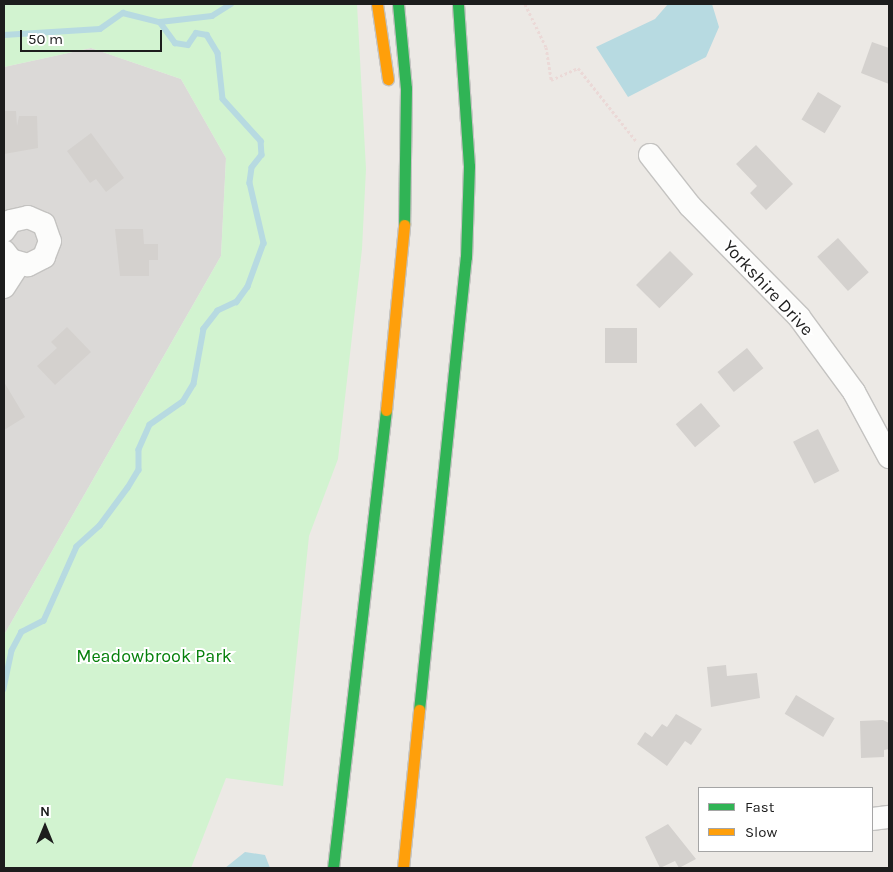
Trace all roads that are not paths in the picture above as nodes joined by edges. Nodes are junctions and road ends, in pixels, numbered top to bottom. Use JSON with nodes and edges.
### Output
{"nodes":[{"id":1,"x":376,"y":4,"type":"edge"},
{"id":2,"x":398,"y":4,"type":"edge"},
{"id":3,"x":458,"y":4,"type":"edge"},
{"id":4,"x":390,"y":97,"type":"dead end"},
{"id":5,"x":392,"y":115,"type":"dead end"},
{"id":6,"x":650,"y":155,"type":"road end"},
{"id":7,"x":4,"y":231,"type":"edge"},
{"id":8,"x":11,"y":257,"type":"edge"},
{"id":9,"x":4,"y":287,"type":"edge"},
{"id":10,"x":889,"y":457,"type":"edge"},
{"id":11,"x":379,"y":470,"type":"junction"},
{"id":12,"x":889,"y":817,"type":"edge"},
{"id":13,"x":873,"y":819,"type":"edge"},
{"id":14,"x":333,"y":868,"type":"edge"},
{"id":15,"x":403,"y":868,"type":"edge"}],
"edges":[{"from":1,"to":4,"type":"highway"},
{"from":2,"to":11,"type":"highway"},
{"from":3,"to":15,"type":"highway"},
{"from":5,"to":11,"type":"highway"},
{"from":6,"to":10,"type":"street","name":"Yorkshire Drive"},
{"from":7,"to":8,"type":"street"},
{"from":8,"to":9,"type":"street"},
{"from":11,"to":14,"type":"highway"},
{"from":12,"to":13,"type":"street"}]}
